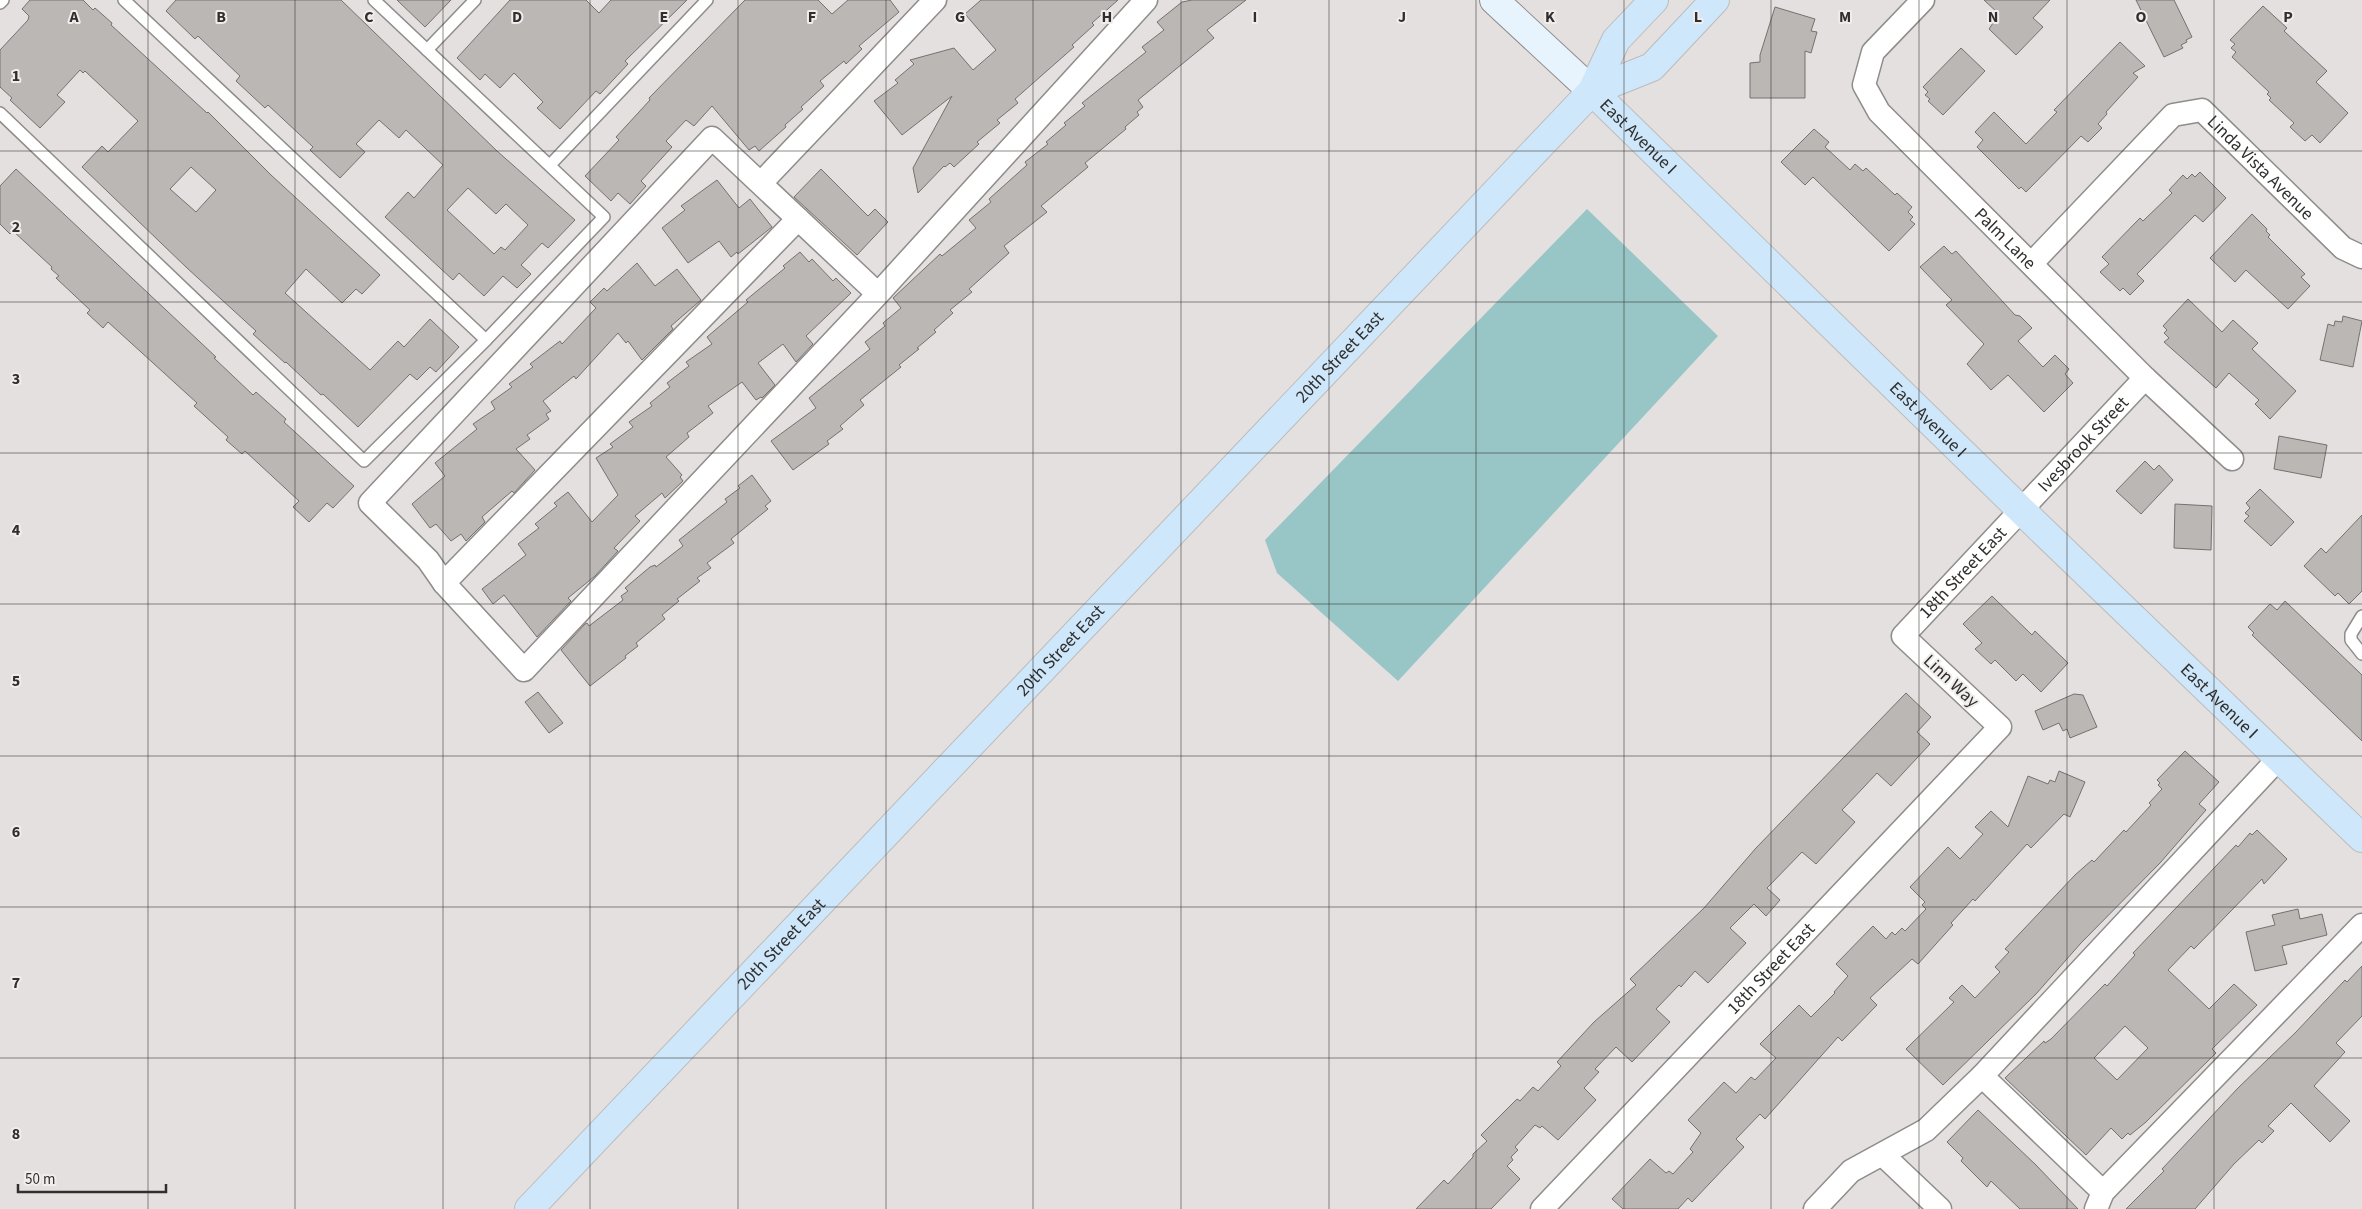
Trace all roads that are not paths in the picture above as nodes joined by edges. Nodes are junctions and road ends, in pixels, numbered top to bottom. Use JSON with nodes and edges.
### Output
{"nodes":[{"id":1,"x":3,"y":0,"type":"edge"},
{"id":2,"x":124,"y":0,"type":"edge"},
{"id":3,"x":374,"y":0,"type":"edge"},
{"id":4,"x":475,"y":0,"type":"edge"},
{"id":5,"x":707,"y":0,"type":"edge"},
{"id":6,"x":935,"y":0,"type":"edge"},
{"id":7,"x":1146,"y":0,"type":"edge"},
{"id":8,"x":1494,"y":0,"type":"edge"},
{"id":9,"x":1654,"y":0,"type":"edge"},
{"id":10,"x":1715,"y":0,"type":"edge"},
{"id":11,"x":1922,"y":0,"type":"edge"},
{"id":12,"x":0,"y":3,"type":"edge"},
{"id":13,"x":427,"y":50,"type":"junction"},
{"id":14,"x":1592,"y":92,"type":"junction"},
{"id":15,"x":0,"y":113,"type":"edge"},
{"id":16,"x":550,"y":165,"type":"junction"},
{"id":17,"x":761,"y":183,"type":"junction"},
{"id":18,"x":798,"y":219,"type":"junction"},
{"id":19,"x":2362,"y":257,"type":"edge"},
{"id":20,"x":2032,"y":263,"type":"junction"},
{"id":21,"x":878,"y":294,"type":"junction"},
{"id":22,"x":486,"y":340,"type":"junction"},
{"id":23,"x":2145,"y":378,"type":"junction"},
{"id":24,"x":2232,"y":459,"type":"dead end"},
{"id":25,"x":2021,"y":510,"type":"junction"},
{"id":26,"x":444,"y":583,"type":"junction"},
{"id":27,"x":2362,"y":616,"type":"edge"},
{"id":28,"x":1903,"y":636,"type":"joint"},
{"id":29,"x":2362,"y":654,"type":"edge"},
{"id":30,"x":2000,"y":727,"type":"joint"},
{"id":31,"x":2279,"y":758,"type":"junction"},
{"id":32,"x":2362,"y":838,"type":"edge"},
{"id":33,"x":2362,"y":925,"type":"edge"},
{"id":34,"x":1982,"y":1076,"type":"junction"},
{"id":35,"x":1883,"y":1155,"type":"junction"},
{"id":36,"x":2100,"y":1200,"type":"edge"},
{"id":37,"x":529,"y":1209,"type":"edge"},
{"id":38,"x":1542,"y":1209,"type":"edge"},
{"id":39,"x":1815,"y":1209,"type":"edge"},
{"id":40,"x":1940,"y":1209,"type":"edge"}],
"edges":[{"from":1,"to":12,"type":"lane"},
{"from":2,"to":22,"type":"lane"},
{"from":3,"to":13,"type":"lane"},
{"from":4,"to":13,"type":"lane"},
{"from":5,"to":16,"type":"lane"},
{"from":6,"to":17,"type":"street"},
{"from":7,"to":21,"type":"street"},
{"from":8,"to":14,"type":"main road","name":"East Avenue I"},
{"from":9,"to":14,"type":"main road","name":"20th Street East"},
{"from":10,"to":14,"type":"main road","name":"20th Street East"},
{"from":11,"to":20,"type":"street","name":"Palm Lane"},
{"from":13,"to":16,"type":"lane"},
{"from":14,"to":25,"type":"main road","name":"East Avenue I"},
{"from":14,"to":37,"type":"main road","name":"20th Street East"},
{"from":15,"to":22,"type":"lane"},
{"from":16,"to":22,"type":"lane"},
{"from":17,"to":18,"type":"street"},
{"from":17,"to":26,"type":"street"},
{"from":18,"to":21,"type":"street"},
{"from":18,"to":26,"type":"street"},
{"from":19,"to":20,"type":"street","name":"Linda Vista Avenue"},
{"from":20,"to":23,"type":"street","name":"Palm Lane"},
{"from":21,"to":26,"type":"street"},
{"from":23,"to":24,"type":"street","name":"Palm Lane"},
{"from":23,"to":25,"type":"street","name":"Ivesbrook Street"},
{"from":25,"to":28,"type":"street","name":"18th Street East"},
{"from":25,"to":31,"type":"main road","name":"East Avenue I"},
{"from":27,"to":29,"type":"lane"},
{"from":28,"to":30,"type":"street","name":"Linn Way"},
{"from":30,"to":38,"type":"street","name":"18th Street East"},
{"from":31,"to":32,"type":"main road","name":"East Avenue I"},
{"from":31,"to":34,"type":"street"},
{"from":33,"to":36,"type":"street"},
{"from":34,"to":35,"type":"street"},
{"from":34,"to":36,"type":"street"},
{"from":35,"to":39,"type":"street"},
{"from":35,"to":40,"type":"street"}]}
